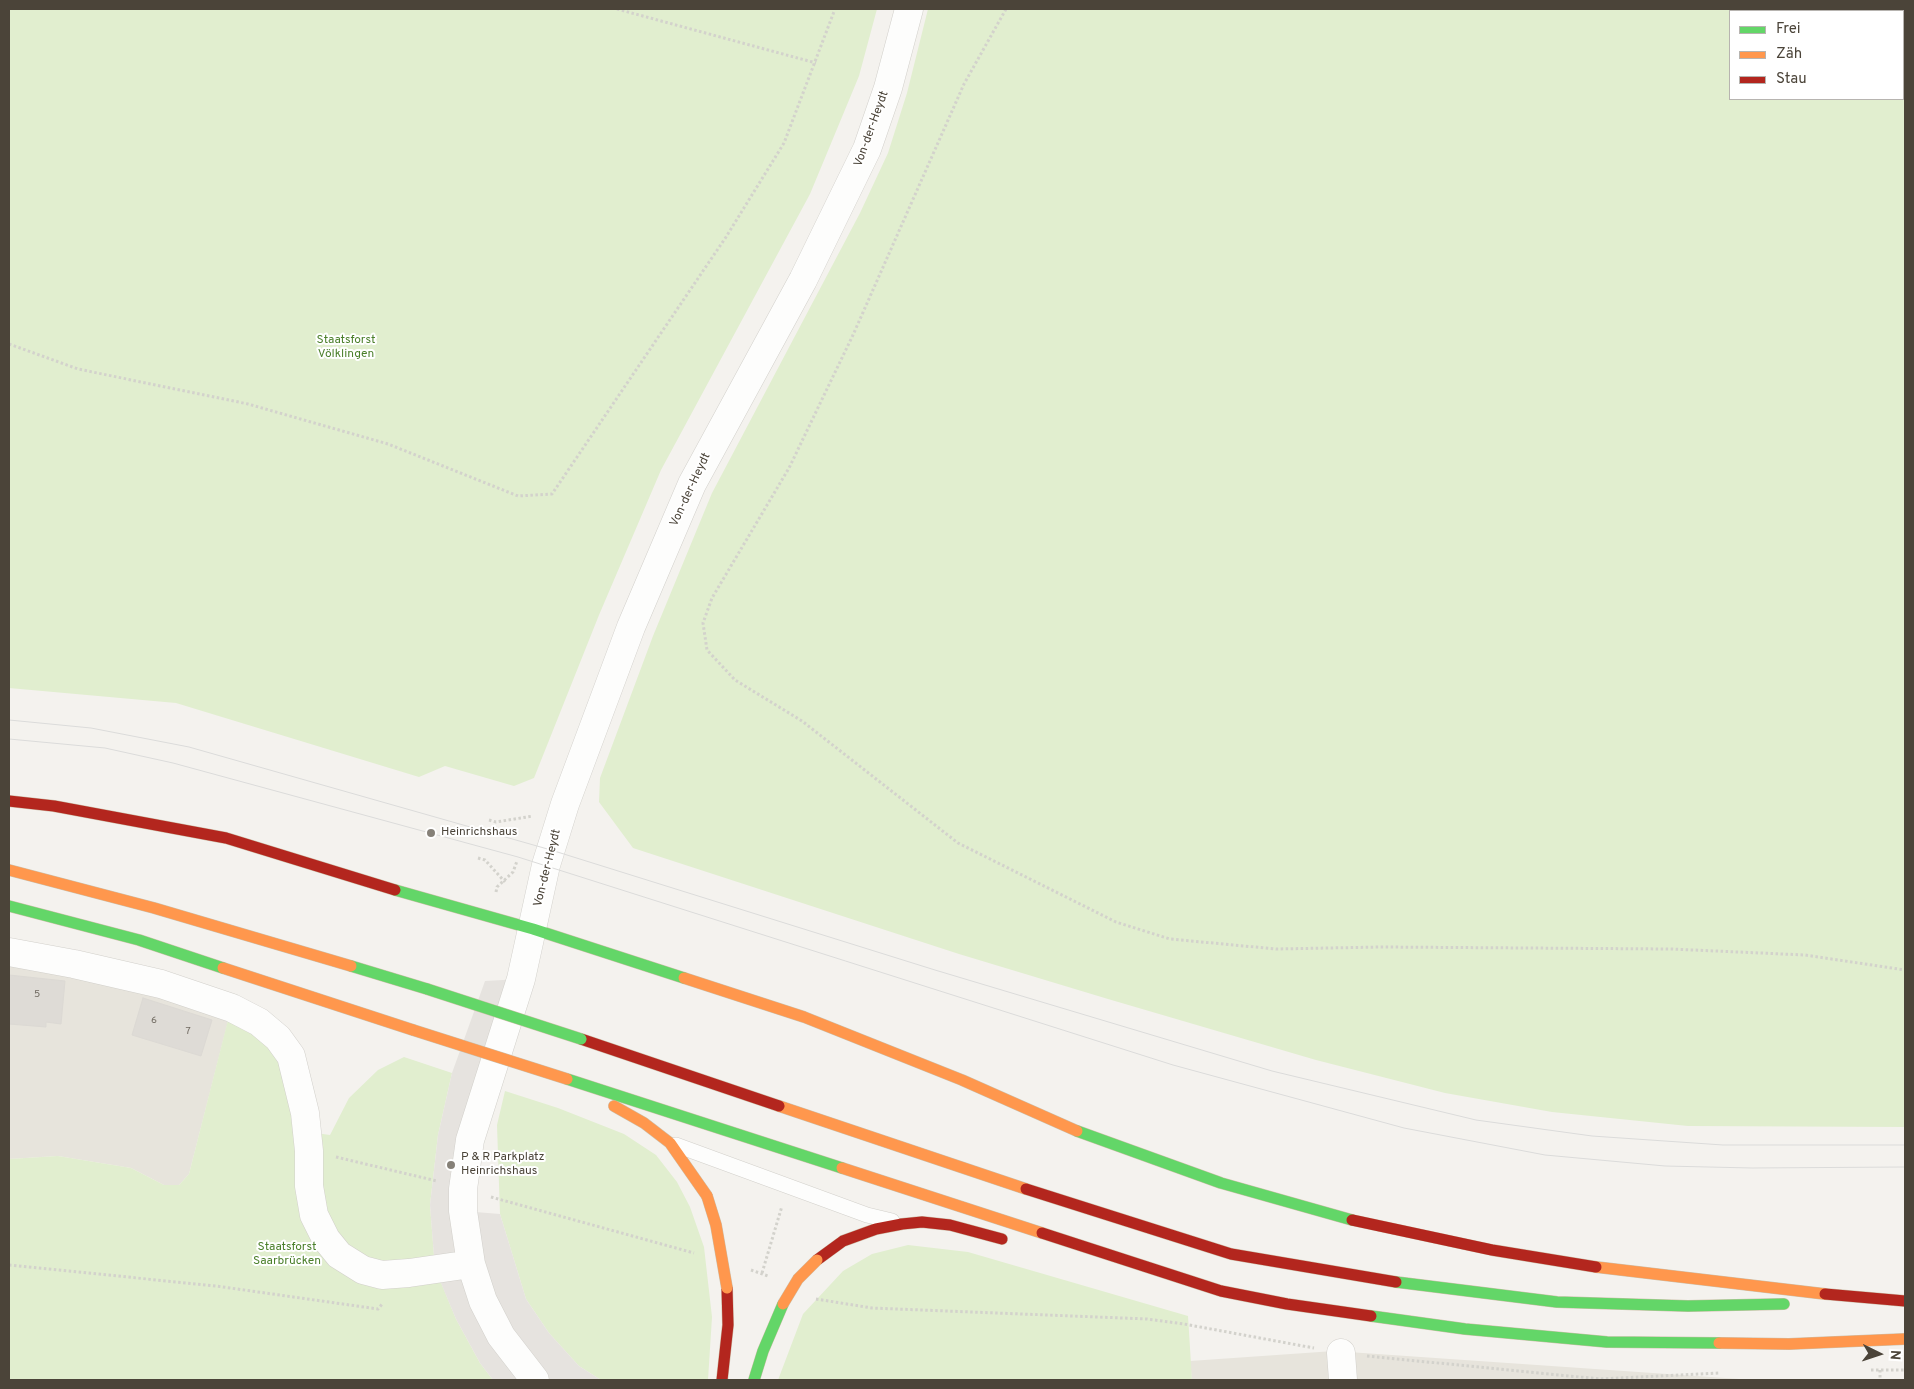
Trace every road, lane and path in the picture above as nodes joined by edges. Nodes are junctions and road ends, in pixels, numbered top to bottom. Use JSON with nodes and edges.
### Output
{"nodes":[{"id":1,"x":617,"y":9,"type":"edge"},
{"id":2,"x":835,"y":9,"type":"edge"},
{"id":3,"x":909,"y":9,"type":"edge"},
{"id":4,"x":1006,"y":9,"type":"edge"},
{"id":5,"x":816,"y":63,"type":"junction"},
{"id":6,"x":9,"y":344,"type":"edge"},
{"id":7,"x":9,"y":801,"type":"edge"},
{"id":8,"x":489,"y":820,"type":"dead end"},
{"id":9,"x":530,"y":825,"type":"dead end"},
{"id":10,"x":518,"y":857,"type":"dead end"},
{"id":11,"x":478,"y":858,"type":"dead end"},
{"id":12,"x":9,"y":870,"type":"edge"},
{"id":13,"x":504,"y":882,"type":"junction"},
{"id":14,"x":496,"y":893,"type":"dead end"},
{"id":15,"x":9,"y":906,"type":"edge"},
{"id":16,"x":533,"y":929,"type":"junction"},
{"id":17,"x":9,"y":952,"type":"edge"},
{"id":18,"x":1905,"y":970,"type":"edge"},
{"id":19,"x":567,"y":1080,"type":"junction"},
{"id":20,"x":670,"y":1143,"type":"junction"},
{"id":21,"x":309,"y":1152,"type":"junction"},
{"id":22,"x":787,"y":1186,"type":"junction"},
{"id":23,"x":463,"y":1189,"type":"junction"},
{"id":24,"x":902,"y":1224,"type":"junction"},
{"id":25,"x":1013,"y":1242,"type":"dead end"},
{"id":26,"x":1041,"y":1246,"type":"dead end"},
{"id":27,"x":1106,"y":1255,"type":"junction"},
{"id":28,"x":702,"y":1256,"type":"dead end"},
{"id":29,"x":471,"y":1264,"type":"junction"},
{"id":30,"x":9,"y":1265,"type":"edge"},
{"id":31,"x":745,"y":1268,"type":"dead end"},
{"id":32,"x":408,"y":1273,"type":"junction"},
{"id":33,"x":762,"y":1273,"type":"junction"},
{"id":34,"x":771,"y":1277,"type":"dead end"},
{"id":35,"x":812,"y":1299,"type":"dead end"},
{"id":36,"x":1905,"y":1301,"type":"edge"},
{"id":37,"x":1905,"y":1339,"type":"edge"},
{"id":38,"x":1341,"y":1353,"type":"joint"},
{"id":39,"x":1880,"y":1370,"type":"dead end"},
{"id":40,"x":535,"y":1380,"type":"edge"},
{"id":41,"x":722,"y":1380,"type":"edge"},
{"id":42,"x":754,"y":1380,"type":"edge"},
{"id":43,"x":1343,"y":1380,"type":"edge"},
{"id":44,"x":1880,"y":1380,"type":"edge"}],
"edges":[{"from":1,"to":5,"type":"path"},
{"from":2,"to":5,"type":"path"},
{"from":3,"to":16,"type":"street","name":"Von-der-Heydt"},
{"from":4,"to":18,"type":"path"},
{"from":5,"to":6,"type":"path"},
{"from":7,"to":16,"type":"highway"},
{"from":8,"to":9,"type":"path"},
{"from":10,"to":13,"type":"path"},
{"from":11,"to":13,"type":"path"},
{"from":12,"to":36,"type":"highway","bridge":true},
{"from":13,"to":14,"type":"path"},
{"from":15,"to":19,"type":"highway","bridge":true},
{"from":16,"to":23,"type":"street","name":"Von-der-Heydt"},
{"from":16,"to":36,"type":"highway"},
{"from":17,"to":21,"type":"street"},
{"from":19,"to":20,"type":"highway"},
{"from":19,"to":27,"type":"highway"},
{"from":20,"to":22,"type":"lane"},
{"from":20,"to":41,"type":"highway","bridge":true},
{"from":21,"to":23,"type":"path"},
{"from":21,"to":32,"type":"street"},
{"from":22,"to":24,"type":"lane"},
{"from":22,"to":33,"type":"path"},
{"from":23,"to":28,"type":"path"},
{"from":23,"to":29,"type":"street","name":"Von-der-Heydt"},
{"from":24,"to":25,"type":"highway"},
{"from":24,"to":42,"type":"highway","bridge":true},
{"from":26,"to":27,"type":"highway"},
{"from":27,"to":37,"type":"highway"},
{"from":29,"to":32,"type":"street"},
{"from":29,"to":40,"type":"street","name":"Von-der-Heydt"},
{"from":30,"to":32,"type":"path"},
{"from":31,"to":33,"type":"path"},
{"from":33,"to":34,"type":"path"},
{"from":35,"to":38,"type":"path"},
{"from":38,"to":43,"type":"street"},
{"from":39,"to":44,"type":"path"}]}
